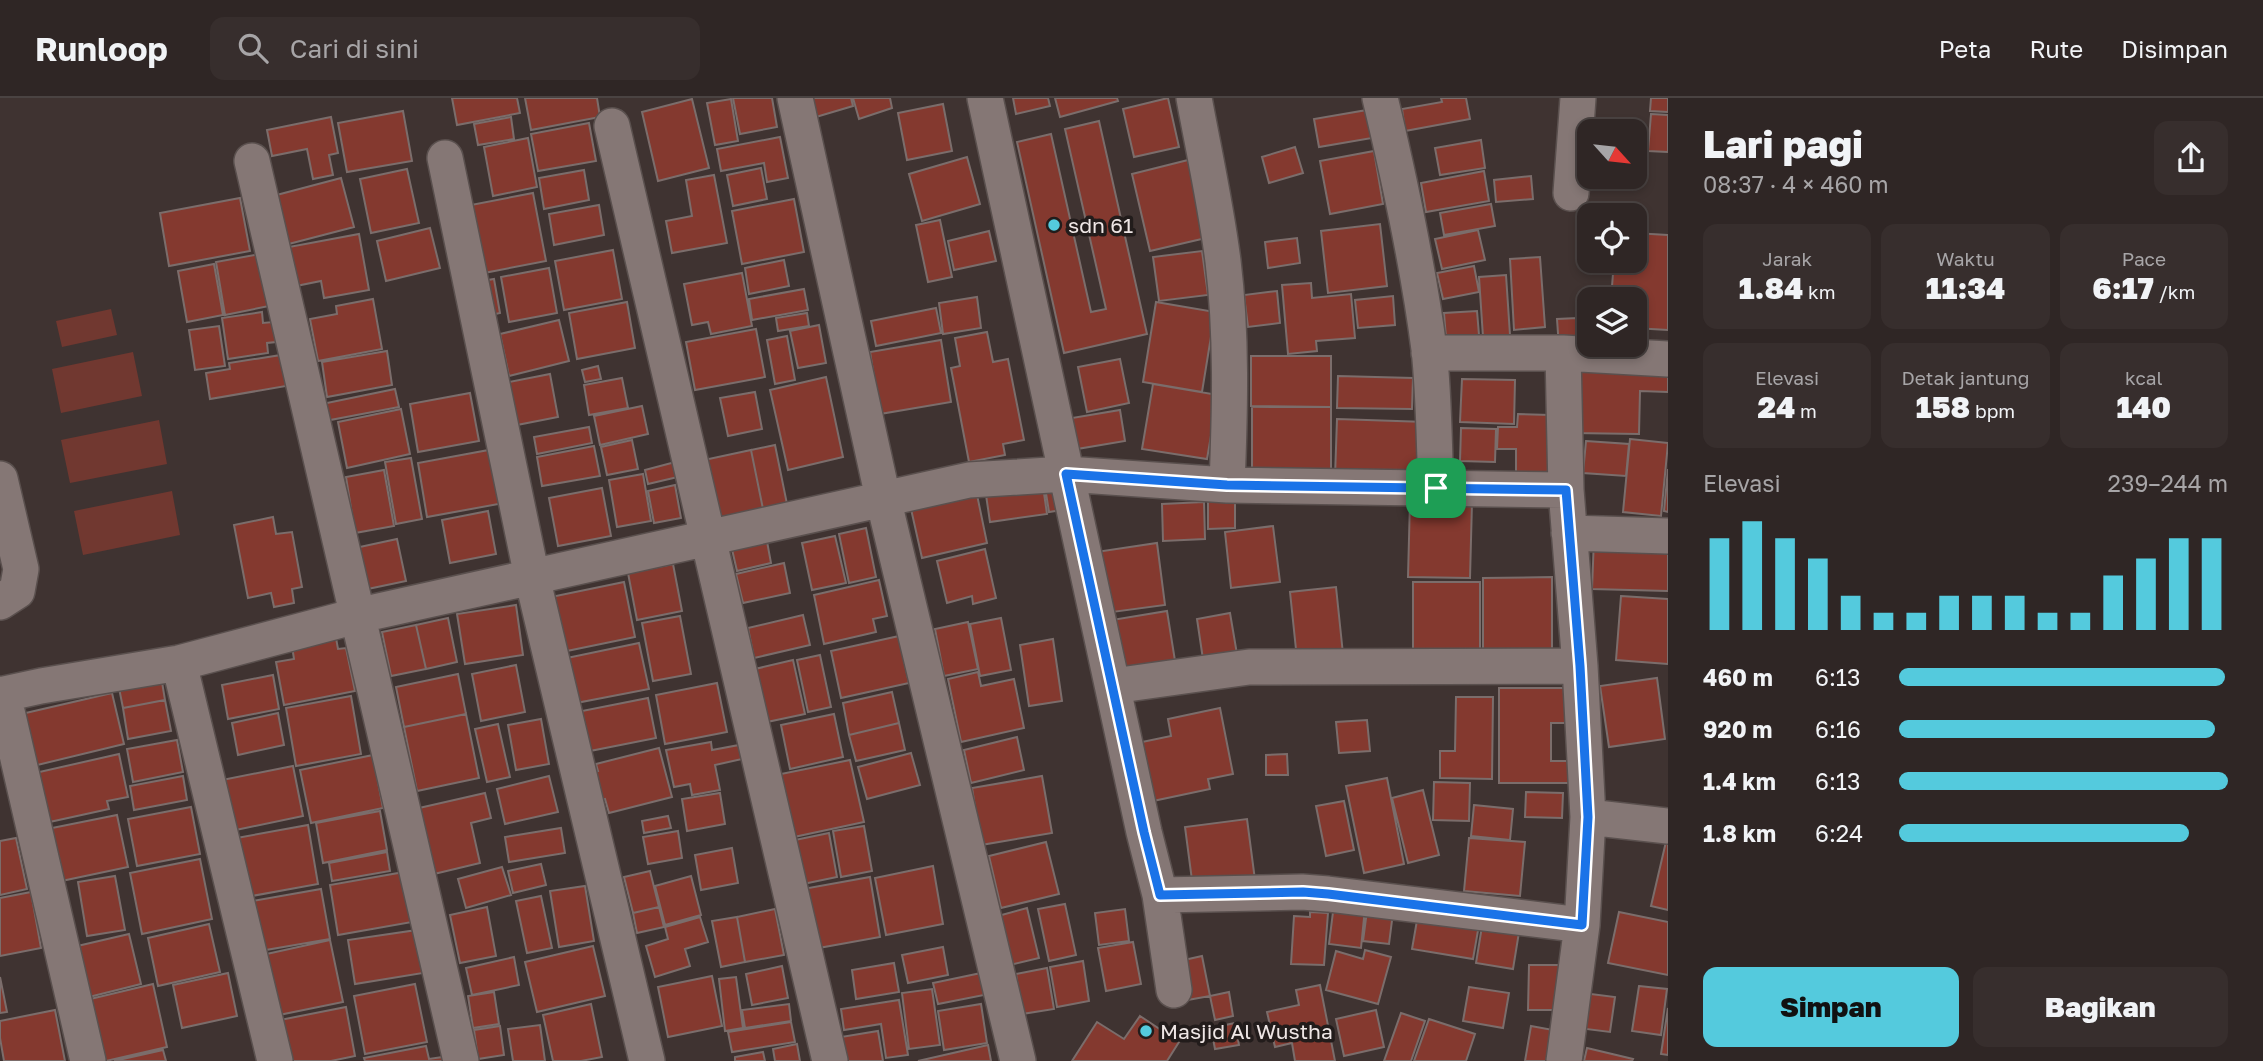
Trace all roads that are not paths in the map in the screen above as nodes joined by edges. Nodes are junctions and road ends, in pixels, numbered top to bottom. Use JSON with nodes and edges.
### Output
{"nodes":[{"id":1,"x":794,"y":98,"type":"edge"},
{"id":2,"x":985,"y":98,"type":"edge"},
{"id":3,"x":1194,"y":98,"type":"edge"},
{"id":4,"x":1380,"y":98,"type":"edge"},
{"id":5,"x":1578,"y":98,"type":"edge"},
{"id":6,"x":612,"y":126,"type":"dead end"},
{"id":7,"x":445,"y":158,"type":"dead end"},
{"id":8,"x":252,"y":162,"type":"dead end"},
{"id":9,"x":1572,"y":193,"type":"dead end"},
{"id":10,"x":1429,"y":353,"type":"junction"},
{"id":11,"x":1563,"y":353,"type":"junction"},
{"id":12,"x":1668,"y":359,"type":"edge"},
{"id":13,"x":1066,"y":474,"type":"junction"},
{"id":14,"x":0,"y":479,"type":"edge"},
{"id":15,"x":1227,"y":485,"type":"junction"},
{"id":16,"x":1436,"y":488,"type":"junction"},
{"id":17,"x":1566,"y":490,"type":"junction"},
{"id":18,"x":883,"y":498,"type":"junction"},
{"id":19,"x":1569,"y":533,"type":"junction"},
{"id":20,"x":1668,"y":536,"type":"edge"},
{"id":21,"x":707,"y":539,"type":"junction"},
{"id":22,"x":532,"y":577,"type":"junction"},
{"id":23,"x":0,"y":602,"type":"edge"},
{"id":24,"x":356,"y":616,"type":"junction"},
{"id":25,"x":179,"y":663,"type":"junction"},
{"id":26,"x":1580,"y":666,"type":"junction"},
{"id":27,"x":1113,"y":686,"type":"junction"},
{"id":28,"x":2,"y":695,"type":"edge"},
{"id":29,"x":1588,"y":817,"type":"junction"},
{"id":30,"x":1668,"y":826,"type":"edge"},
{"id":31,"x":1160,"y":895,"type":"junction"},
{"id":32,"x":1582,"y":925,"type":"junction"},
{"id":33,"x":1174,"y":990,"type":"dead end"},
{"id":34,"x":88,"y":1061,"type":"edge"},
{"id":35,"x":275,"y":1061,"type":"edge"},
{"id":36,"x":461,"y":1061,"type":"edge"},
{"id":37,"x":647,"y":1061,"type":"edge"},
{"id":38,"x":830,"y":1061,"type":"edge"},
{"id":39,"x":1018,"y":1061,"type":"edge"},
{"id":40,"x":1564,"y":1061,"type":"edge"}],
"edges":[{"from":1,"to":18,"type":"street"},
{"from":2,"to":13,"type":"street"},
{"from":3,"to":15,"type":"street"},
{"from":4,"to":10,"type":"street"},
{"from":5,"to":9,"type":"street"},
{"from":6,"to":21,"type":"street"},
{"from":7,"to":22,"type":"street"},
{"from":8,"to":24,"type":"street"},
{"from":10,"to":11,"type":"street"},
{"from":10,"to":16,"type":"street"},
{"from":11,"to":12,"type":"street"},
{"from":11,"to":17,"type":"street"},
{"from":13,"to":15,"type":"street"},
{"from":13,"to":18,"type":"street"},
{"from":13,"to":27,"type":"street"},
{"from":14,"to":23,"type":"street"},
{"from":15,"to":16,"type":"street"},
{"from":16,"to":17,"type":"street"},
{"from":17,"to":19,"type":"street"},
{"from":18,"to":21,"type":"street"},
{"from":18,"to":39,"type":"street"},
{"from":19,"to":20,"type":"street"},
{"from":19,"to":26,"type":"street"},
{"from":21,"to":22,"type":"street"},
{"from":21,"to":38,"type":"street"},
{"from":22,"to":24,"type":"street"},
{"from":22,"to":37,"type":"street"},
{"from":24,"to":25,"type":"street"},
{"from":24,"to":36,"type":"street"},
{"from":25,"to":28,"type":"street"},
{"from":25,"to":35,"type":"street"},
{"from":26,"to":27,"type":"street"},
{"from":26,"to":29,"type":"street"},
{"from":27,"to":31,"type":"street"},
{"from":28,"to":34,"type":"street"},
{"from":29,"to":30,"type":"street"},
{"from":29,"to":32,"type":"street"},
{"from":31,"to":32,"type":"street"},
{"from":31,"to":33,"type":"street"},
{"from":32,"to":40,"type":"street"}]}
